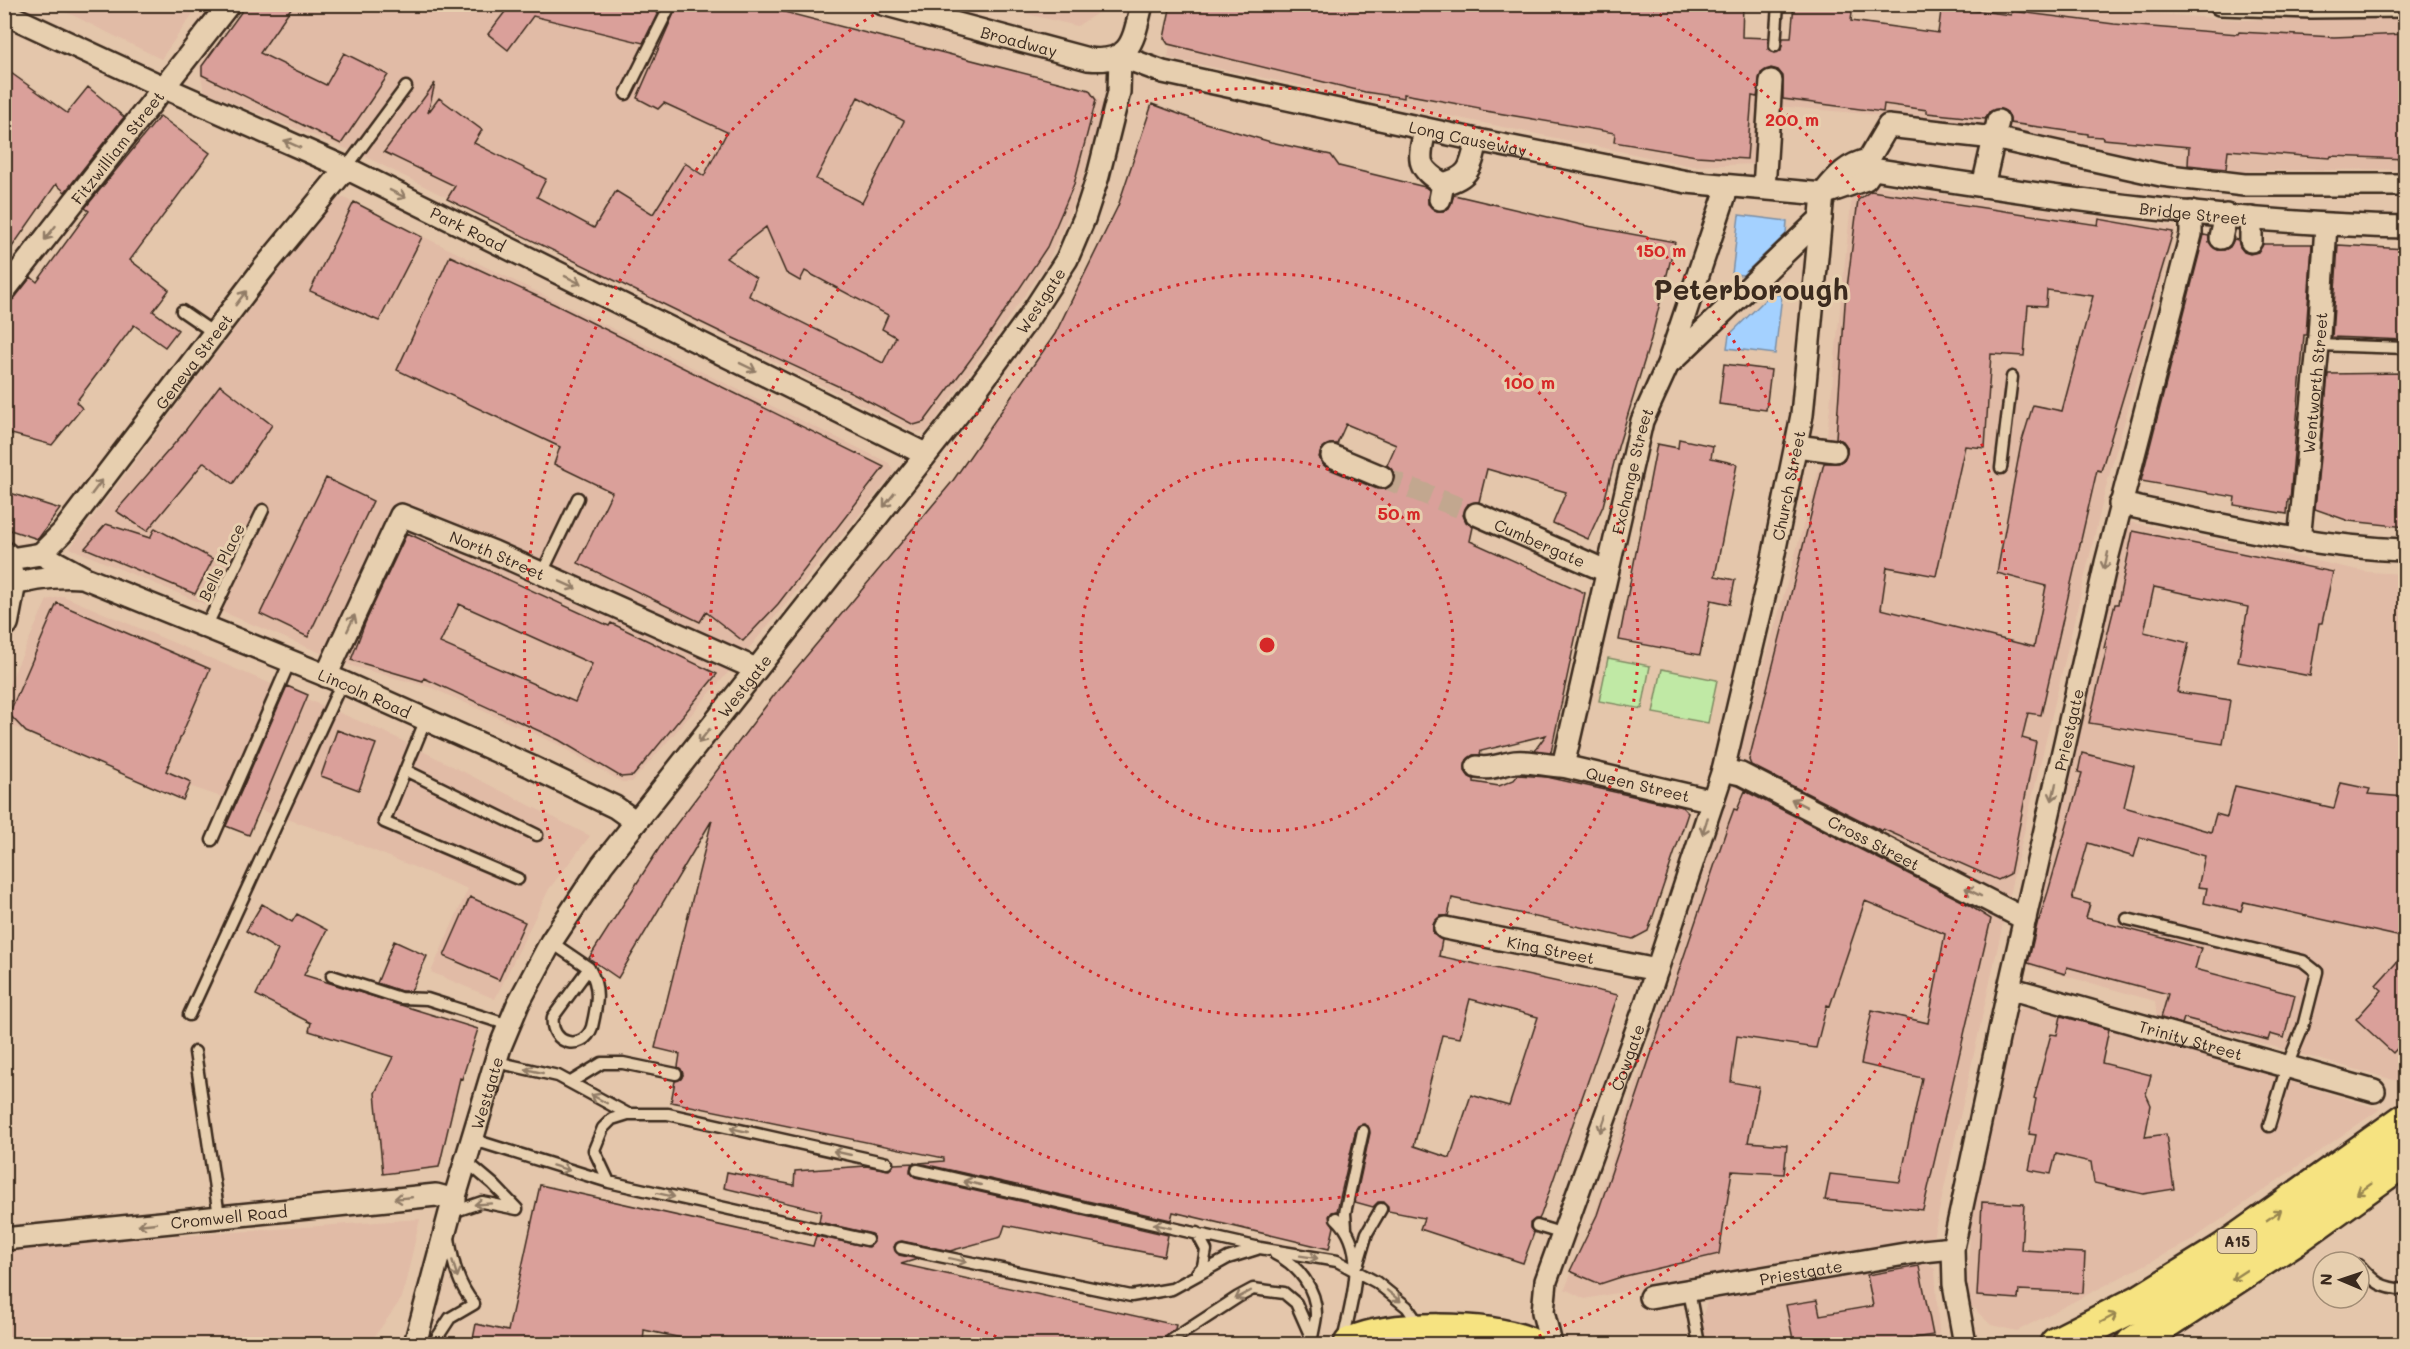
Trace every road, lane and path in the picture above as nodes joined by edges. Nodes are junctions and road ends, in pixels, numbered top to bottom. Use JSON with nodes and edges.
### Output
{"nodes":[{"id":1,"x":229,"y":4,"type":"edge"},
{"id":2,"x":671,"y":4,"type":"edge"},
{"id":3,"x":883,"y":4,"type":"edge"},
{"id":4,"x":1142,"y":4,"type":"edge"},
{"id":5,"x":1778,"y":4,"type":"edge"},
{"id":6,"x":2220,"y":4,"type":"edge"},
{"id":7,"x":2406,"y":6,"type":"edge"},
{"id":8,"x":4,"y":13,"type":"edge"},
{"id":9,"x":1775,"y":46,"type":"dead end"},
{"id":10,"x":1120,"y":56,"type":"junction"},
{"id":11,"x":1771,"y":81,"type":"dead end"},
{"id":12,"x":163,"y":87,"type":"junction"},
{"id":13,"x":406,"y":87,"type":"dead end"},
{"id":14,"x":626,"y":94,"type":"dead end"},
{"id":15,"x":1425,"y":129,"type":"junction"},
{"id":16,"x":1996,"y":130,"type":"junction"},
{"id":17,"x":1477,"y":140,"type":"junction"},
{"id":18,"x":1871,"y":164,"type":"junction"},
{"id":19,"x":346,"y":168,"type":"junction"},
{"id":20,"x":2406,"y":185,"type":"edge"},
{"id":21,"x":1728,"y":186,"type":"junction"},
{"id":22,"x":1983,"y":186,"type":"junction"},
{"id":23,"x":1764,"y":188,"type":"junction"},
{"id":24,"x":1823,"y":194,"type":"junction"},
{"id":25,"x":2191,"y":212,"type":"junction"},
{"id":26,"x":2226,"y":215,"type":"junction"},
{"id":27,"x":1821,"y":218,"type":"junction"},
{"id":28,"x":2251,"y":218,"type":"junction"},
{"id":29,"x":2326,"y":225,"type":"junction"},
{"id":30,"x":2406,"y":227,"type":"edge"},
{"id":31,"x":2221,"y":238,"type":"dead end"},
{"id":32,"x":2251,"y":241,"type":"dead end"},
{"id":33,"x":4,"y":291,"type":"edge"},
{"id":34,"x":182,"y":311,"type":"dead end"},
{"id":35,"x":214,"y":333,"type":"junction"},
{"id":36,"x":2318,"y":340,"type":"junction"},
{"id":37,"x":2406,"y":348,"type":"edge"},
{"id":38,"x":1668,"y":364,"type":"junction"},
{"id":39,"x":2012,"y":377,"type":"dead end"},
{"id":40,"x":1796,"y":446,"type":"junction"},
{"id":41,"x":1835,"y":451,"type":"dead end"},
{"id":42,"x":925,"y":454,"type":"junction"},
{"id":43,"x":1332,"y":456,"type":"dead end"},
{"id":44,"x":2001,"y":468,"type":"dead end"},
{"id":45,"x":1382,"y":477,"type":"tunnel mouth"},
{"id":46,"x":578,"y":498,"type":"dead end"},
{"id":47,"x":2120,"y":504,"type":"junction"},
{"id":48,"x":263,"y":510,"type":"dead end"},
{"id":49,"x":1476,"y":514,"type":"tunnel mouth"},
{"id":50,"x":2299,"y":541,"type":"junction"},
{"id":51,"x":2406,"y":550,"type":"edge"},
{"id":52,"x":41,"y":554,"type":"junction"},
{"id":53,"x":6,"y":569,"type":"edge"},
{"id":54,"x":1606,"y":571,"type":"junction"},
{"id":55,"x":542,"y":573,"type":"junction"},
{"id":56,"x":85,"y":578,"type":"junction"},
{"id":57,"x":4,"y":622,"type":"edge"},
{"id":58,"x":206,"y":627,"type":"junction"},
{"id":59,"x":290,"y":661,"type":"junction"},
{"id":60,"x":756,"y":669,"type":"junction"},
{"id":61,"x":334,"y":679,"type":"junction"},
{"id":62,"x":426,"y":719,"type":"junction"},
{"id":63,"x":1563,"y":766,"type":"junction"},
{"id":64,"x":1477,"y":767,"type":"dead end"},
{"id":65,"x":405,"y":770,"type":"junction"},
{"id":66,"x":1723,"y":770,"type":"junction"},
{"id":67,"x":1713,"y":801,"type":"junction"},
{"id":68,"x":636,"y":822,"type":"junction"},
{"id":69,"x":537,"y":835,"type":"dead end"},
{"id":70,"x":212,"y":840,"type":"dead end"},
{"id":71,"x":518,"y":879,"type":"dead end"},
{"id":72,"x":2025,"y":919,"type":"junction"},
{"id":73,"x":2127,"y":919,"type":"dead end"},
{"id":74,"x":1445,"y":928,"type":"dead end"},
{"id":75,"x":551,"y":942,"type":"junction"},
{"id":76,"x":589,"y":968,"type":"junction"},
{"id":77,"x":1657,"y":970,"type":"junction"},
{"id":78,"x":332,"y":976,"type":"dead end"},
{"id":79,"x":2009,"y":988,"type":"junction"},
{"id":80,"x":189,"y":1015,"type":"dead end"},
{"id":81,"x":509,"y":1025,"type":"junction"},
{"id":82,"x":195,"y":1052,"type":"dead end"},
{"id":83,"x":496,"y":1062,"type":"junction"},
{"id":84,"x":2287,"y":1066,"type":"junction"},
{"id":85,"x":676,"y":1074,"type":"dead end"},
{"id":86,"x":572,"y":1082,"type":"junction"},
{"id":87,"x":2374,"y":1091,"type":"dead end"},
{"id":88,"x":628,"y":1114,"type":"junction"},
{"id":89,"x":2406,"y":1120,"type":"edge"},
{"id":90,"x":2269,"y":1126,"type":"dead end"},
{"id":91,"x":1364,"y":1131,"type":"dead end"},
{"id":92,"x":474,"y":1140,"type":"junction"},
{"id":93,"x":2406,"y":1158,"type":"edge"},
{"id":94,"x":467,"y":1162,"type":"junction"},
{"id":95,"x":887,"y":1163,"type":"dead end"},
{"id":96,"x":917,"y":1170,"type":"dead end"},
{"id":97,"x":609,"y":1182,"type":"junction"},
{"id":98,"x":1381,"y":1209,"type":"dead end"},
{"id":99,"x":451,"y":1214,"type":"junction"},
{"id":100,"x":219,"y":1216,"type":"junction"},
{"id":101,"x":1336,"y":1218,"type":"dead end"},
{"id":102,"x":1537,"y":1226,"type":"dead end"},
{"id":103,"x":1346,"y":1228,"type":"junction"},
{"id":104,"x":1197,"y":1233,"type":"junction"},
{"id":105,"x":1564,"y":1234,"type":"junction"},
{"id":106,"x":4,"y":1239,"type":"edge"},
{"id":107,"x":867,"y":1240,"type":"dead end"},
{"id":108,"x":900,"y":1248,"type":"dead end"},
{"id":109,"x":1260,"y":1248,"type":"junction"},
{"id":110,"x":1953,"y":1248,"type":"junction"},
{"id":111,"x":1356,"y":1269,"type":"junction"},
{"id":112,"x":1193,"y":1278,"type":"junction"},
{"id":113,"x":2371,"y":1279,"type":"edge"},
{"id":114,"x":2406,"y":1290,"type":"edge"},
{"id":115,"x":1689,"y":1291,"type":"junction"},
{"id":116,"x":1650,"y":1297,"type":"dead end"},
{"id":117,"x":1424,"y":1331,"type":"junction"},
{"id":118,"x":417,"y":1335,"type":"edge"},
{"id":119,"x":1172,"y":1340,"type":"dead end"},
{"id":120,"x":1311,"y":1341,"type":"edge"},
{"id":121,"x":397,"y":1344,"type":"edge"},
{"id":122,"x":433,"y":1344,"type":"edge"},
{"id":123,"x":1342,"y":1344,"type":"edge"},
{"id":124,"x":1351,"y":1344,"type":"edge"},
{"id":125,"x":1528,"y":1344,"type":"edge"},
{"id":126,"x":1551,"y":1344,"type":"edge"},
{"id":127,"x":1699,"y":1344,"type":"edge"},
{"id":128,"x":1965,"y":1344,"type":"edge"},
{"id":129,"x":2057,"y":1344,"type":"edge"},
{"id":130,"x":2133,"y":1344,"type":"edge"}],
"edges":[{"from":1,"to":12,"type":"street","name":"Fitzwilliam Street"},
{"from":2,"to":14,"type":"lane"},
{"from":3,"to":10,"type":"street","name":"Broadway"},
{"from":4,"to":10,"type":"street"},
{"from":5,"to":9,"type":"lane"},
{"from":6,"to":7,"type":"street"},
{"from":8,"to":12,"type":"street","name":"Park Road"},
{"from":10,"to":15,"type":"street","name":"Long Causeway"},
{"from":10,"to":42,"type":"street","name":"Westgate"},
{"from":11,"to":23,"type":"street"},
{"from":19,"to":12,"type":"street","name":"Park Road","one_way":true},
{"from":12,"to":33,"type":"street","name":"Fitzwilliam Street","one_way":true},
{"from":13,"to":19,"type":"lane"},
{"from":15,"to":17,"type":"street","name":"Long Causeway"},
{"from":15,"to":17,"type":"street"},
{"from":16,"to":18,"type":"street","name":"Bridge Street"},
{"from":16,"to":20,"type":"street","name":"Bridge Street"},
{"from":16,"to":22,"type":"street"},
{"from":17,"to":21,"type":"street","name":"Long Causeway"},
{"from":18,"to":22,"type":"street","name":"Bridge Street"},
{"from":18,"to":24,"type":"street"},
{"from":35,"to":19,"type":"street","name":"Geneva Street","one_way":true},
{"from":19,"to":42,"type":"street","name":"Park Road","one_way":true},
{"from":21,"to":23,"type":"street","name":"Long Causeway"},
{"from":21,"to":38,"type":"street","name":"Exchange Street"},
{"from":22,"to":25,"type":"street","name":"Bridge Street"},
{"from":23,"to":24,"type":"street","name":"Long Causeway"},
{"from":24,"to":27,"type":"street","name":"Church Street"},
{"from":25,"to":26,"type":"street","name":"Bridge Street"},
{"from":25,"to":47,"type":"street","name":"Priestgate"},
{"from":26,"to":28,"type":"street","name":"Bridge Street"},
{"from":26,"to":31,"type":"street"},
{"from":27,"to":38,"type":"street"},
{"from":27,"to":40,"type":"street","name":"Church Street"},
{"from":28,"to":29,"type":"street","name":"Bridge Street"},
{"from":28,"to":32,"type":"street"},
{"from":29,"to":30,"type":"street","name":"Bridge Street"},
{"from":29,"to":36,"type":"street","name":"Wentworth Street"},
{"from":34,"to":35,"type":"lane"},
{"from":52,"to":35,"type":"street","name":"Geneva Street","one_way":true},
{"from":36,"to":37,"type":"lane"},
{"from":36,"to":50,"type":"street","name":"Wentworth Street"},
{"from":38,"to":54,"type":"street","name":"Exchange Street"},
{"from":39,"to":44,"type":"lane"},
{"from":40,"to":41,"type":"street"},
{"from":40,"to":66,"type":"street","name":"Church Street"},
{"from":42,"to":60,"type":"street","name":"Westgate","one_way":true},
{"from":43,"to":45,"type":"street"},
{"from":46,"to":55,"type":"lane"},
{"from":47,"to":50,"type":"street"},
{"from":47,"to":72,"type":"street","name":"Priestgate","one_way":true},
{"from":48,"to":58,"type":"lane","name":"Bells Place"},
{"from":49,"to":54,"type":"street","name":"Cumbergate"},
{"from":50,"to":51,"type":"street"},
{"from":52,"to":53,"type":"street"},
{"from":52,"to":56,"type":"street","name":"Lincoln Road"},
{"from":53,"to":56,"type":"street","name":"Lincoln Road"},
{"from":53,"to":57,"type":"street"},
{"from":54,"to":63,"type":"street","name":"Exchange Street"},
{"from":55,"to":60,"type":"street","name":"North Street","one_way":true},
{"from":61,"to":55,"type":"street","name":"North Street","one_way":true},
{"from":56,"to":58,"type":"street","name":"Lincoln Road"},
{"from":58,"to":59,"type":"street","name":"Lincoln Road"},
{"from":59,"to":61,"type":"street","name":"Lincoln Road"},
{"from":59,"to":70,"type":"lane"},
{"from":60,"to":68,"type":"street","name":"Westgate","one_way":true},
{"from":61,"to":62,"type":"street","name":"Lincoln Road"},
{"from":61,"to":80,"type":"lane"},
{"from":62,"to":65,"type":"lane"},
{"from":62,"to":68,"type":"street","name":"Lincoln Road"},
{"from":63,"to":64,"type":"street","name":"Queen Street"},
{"from":63,"to":67,"type":"street","name":"Queen Street"},
{"from":65,"to":69,"type":"lane"},
{"from":65,"to":71,"type":"lane"},
{"from":66,"to":67,"type":"street","name":"Cowgate"},
{"from":72,"to":66,"type":"street","name":"Cross Street","one_way":true},
{"from":67,"to":77,"type":"street","name":"Cowgate","one_way":true},
{"from":68,"to":75,"type":"street","name":"Westgate"},
{"from":72,"to":79,"type":"street","name":"Priestgate"},
{"from":73,"to":84,"type":"lane"},
{"from":74,"to":77,"type":"street","name":"King Street"},
{"from":75,"to":76,"type":"lane"},
{"from":75,"to":81,"type":"street","name":"Westgate"},
{"from":76,"to":76,"type":"lane"},
{"from":77,"to":105,"type":"street","name":"Cowgate","one_way":true},
{"from":78,"to":81,"type":"lane"},
{"from":79,"to":84,"type":"street","name":"Trinity Street"},
{"from":79,"to":110,"type":"street","name":"Priestgate"},
{"from":81,"to":83,"type":"street","name":"Westgate"},
{"from":82,"to":100,"type":"lane"},
{"from":86,"to":83,"type":"lane","one_way":true},
{"from":83,"to":92,"type":"street","name":"Westgate"},
{"from":84,"to":87,"type":"street","name":"Trinity Street"},
{"from":84,"to":90,"type":"lane"},
{"from":85,"to":86,"type":"lane"},
{"from":88,"to":86,"type":"lane","one_way":true},
{"from":95,"to":88,"type":"lane","one_way":true},
{"from":88,"to":97,"type":"lane"},
{"from":129,"to":89,"type":"main road","number":"A15","one_way":true},
{"from":91,"to":103,"type":"lane"},
{"from":92,"to":94,"type":"street","name":"Westgate"},
{"from":92,"to":97,"type":"lane","one_way":true},
{"from":93,"to":130,"type":"main road","number":"A15","one_way":true},
{"from":94,"to":99,"type":"street","name":"Westgate"},
{"from":94,"to":99,"type":"lane","one_way":true},
{"from":104,"to":96,"type":"lane","one_way":true},
{"from":97,"to":107,"type":"lane","one_way":true},
{"from":98,"to":111,"type":"lane"},
{"from":99,"to":100,"type":"street","name":"Cromwell Road","one_way":true},
{"from":99,"to":118,"type":"street","name":"Westgate"},
{"from":99,"to":122,"type":"lane","one_way":true},
{"from":100,"to":106,"type":"street","name":"Cromwell Road","one_way":true},
{"from":101,"to":103,"type":"lane"},
{"from":102,"to":105,"type":"lane"},
{"from":103,"to":111,"type":"lane"},
{"from":104,"to":109,"type":"lane"},
{"from":104,"to":112,"type":"lane"},
{"from":105,"to":126,"type":"street","name":"Cowgate"},
{"from":108,"to":112,"type":"lane","one_way":true},
{"from":109,"to":111,"type":"lane","one_way":true},
{"from":109,"to":112,"type":"lane"},
{"from":109,"to":120,"type":"lane"},
{"from":110,"to":115,"type":"street","name":"Priestgate"},
{"from":110,"to":128,"type":"street","name":"Priestgate"},
{"from":111,"to":117,"type":"lane","one_way":true},
{"from":111,"to":123,"type":"lane"},
{"from":113,"to":114,"type":"lane"},
{"from":115,"to":116,"type":"street","name":"Priestgate"},
{"from":115,"to":127,"type":"lane"},
{"from":117,"to":124,"type":"main road"},
{"from":117,"to":125,"type":"main road"},
{"from":118,"to":121,"type":"street"},
{"from":120,"to":119,"type":"lane","one_way":true}]}
